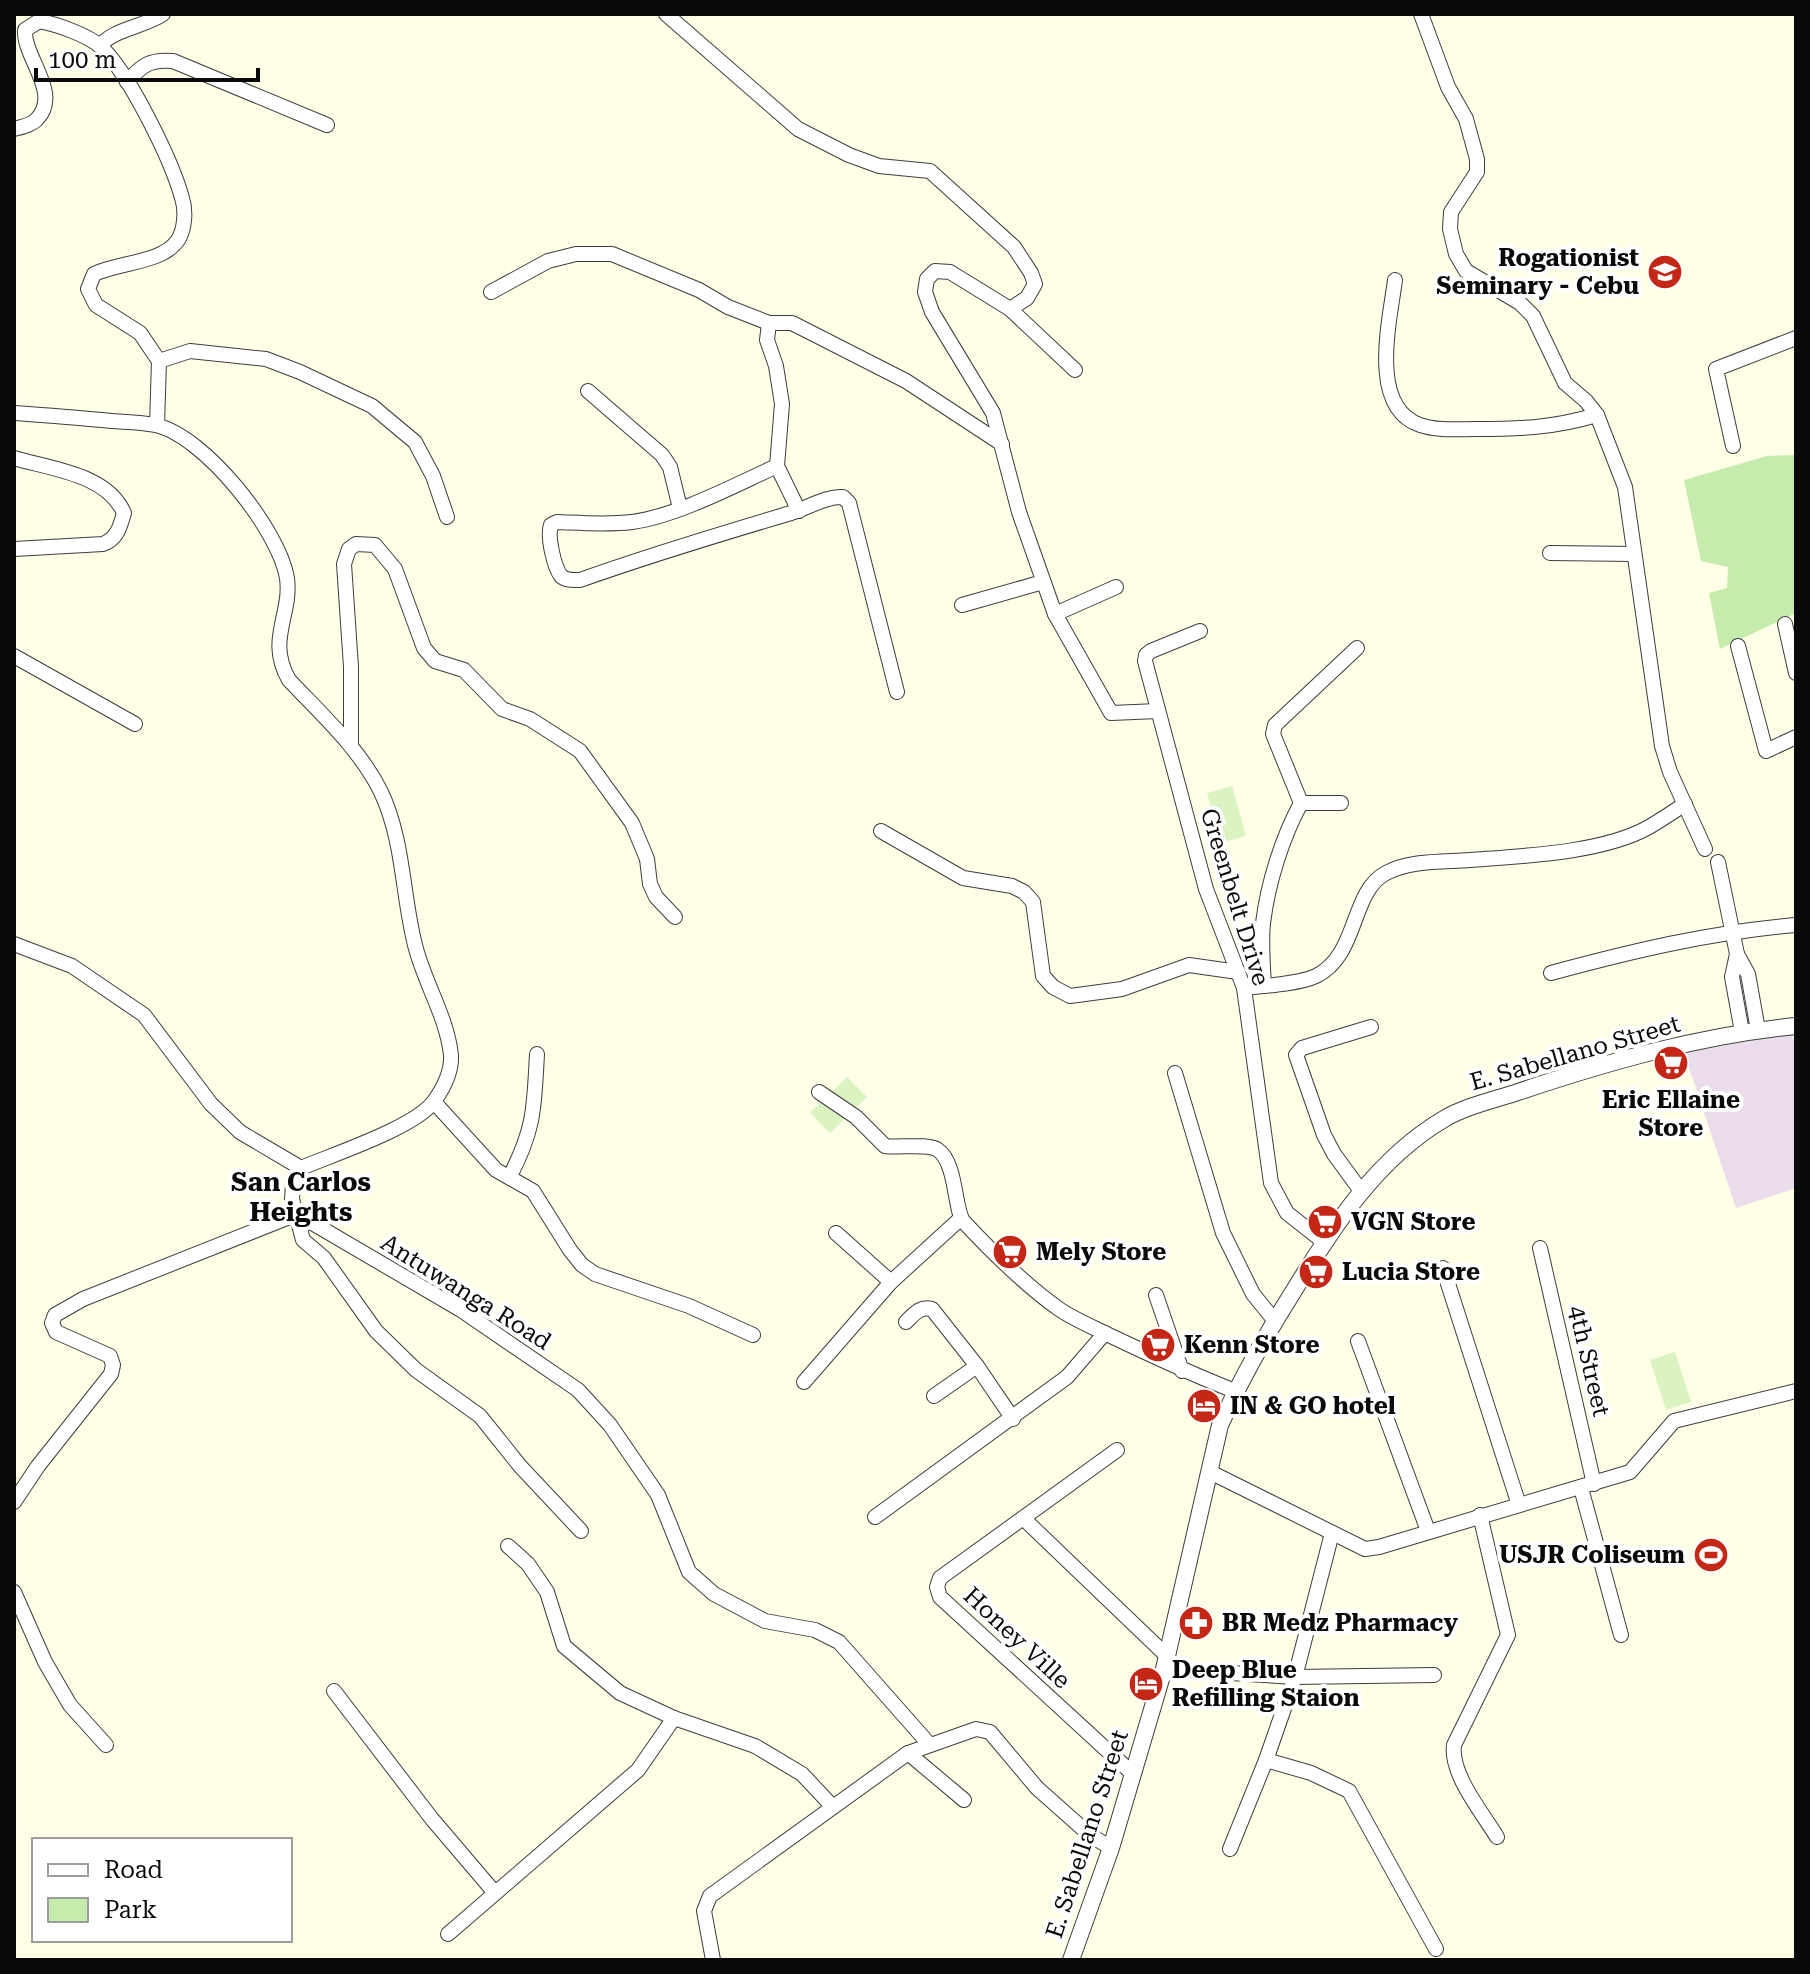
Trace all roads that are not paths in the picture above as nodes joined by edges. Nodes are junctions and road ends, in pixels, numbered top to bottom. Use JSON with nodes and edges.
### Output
{"nodes":[{"id":1,"x":163,"y":14,"type":"edge"},
{"id":2,"x":666,"y":14,"type":"edge"},
{"id":3,"x":1421,"y":14,"type":"edge"},
{"id":4,"x":100,"y":46,"type":"junction"},
{"id":5,"x":127,"y":82,"type":"junction"},
{"id":6,"x":327,"y":125,"type":"dead end"},
{"id":7,"x":14,"y":129,"type":"edge"},
{"id":8,"x":1395,"y":280,"type":"dead end"},
{"id":9,"x":491,"y":292,"type":"dead end"},
{"id":10,"x":1010,"y":309,"type":"junction"},
{"id":11,"x":769,"y":323,"type":"junction"},
{"id":12,"x":1796,"y":338,"type":"edge"},
{"id":13,"x":159,"y":361,"type":"junction"},
{"id":14,"x":1075,"y":370,"type":"dead end"},
{"id":15,"x":588,"y":391,"type":"dead end"},
{"id":16,"x":14,"y":413,"type":"edge"},
{"id":17,"x":1597,"y":415,"type":"junction"},
{"id":18,"x":157,"y":425,"type":"junction"},
{"id":19,"x":1002,"y":444,"type":"junction"},
{"id":20,"x":1733,"y":446,"type":"dead end"},
{"id":21,"x":14,"y":458,"type":"edge"},
{"id":22,"x":777,"y":466,"type":"junction"},
{"id":23,"x":680,"y":508,"type":"junction"},
{"id":24,"x":799,"y":511,"type":"junction"},
{"id":25,"x":447,"y":517,"type":"dead end"},
{"id":26,"x":14,"y":549,"type":"edge"},
{"id":27,"x":1550,"y":553,"type":"dead end"},
{"id":28,"x":1634,"y":554,"type":"junction"},
{"id":29,"x":1043,"y":582,"type":"junction"},
{"id":30,"x":1116,"y":587,"type":"dead end"},
{"id":31,"x":962,"y":605,"type":"dead end"},
{"id":32,"x":1055,"y":614,"type":"junction"},
{"id":33,"x":1785,"y":624,"type":"dead end"},
{"id":34,"x":1200,"y":631,"type":"dead end"},
{"id":35,"x":1738,"y":646,"type":"dead end"},
{"id":36,"x":1357,"y":648,"type":"dead end"},
{"id":37,"x":14,"y":656,"type":"edge"},
{"id":38,"x":1796,"y":673,"type":"edge"},
{"id":39,"x":897,"y":692,"type":"dead end"},
{"id":40,"x":1158,"y":711,"type":"junction"},
{"id":41,"x":135,"y":724,"type":"dead end"},
{"id":42,"x":1796,"y":737,"type":"edge"},
{"id":43,"x":351,"y":745,"type":"junction"},
{"id":44,"x":1301,"y":803,"type":"junction"},
{"id":45,"x":1341,"y":803,"type":"dead end"},
{"id":46,"x":1685,"y":804,"type":"junction"},
{"id":47,"x":881,"y":831,"type":"dead end"},
{"id":48,"x":1705,"y":849,"type":"dead end"},
{"id":49,"x":1718,"y":862,"type":"dead end"},
{"id":50,"x":675,"y":917,"type":"dead end"},
{"id":51,"x":1796,"y":925,"type":"edge"},
{"id":52,"x":1732,"y":931,"type":"junction"},
{"id":53,"x":14,"y":944,"type":"edge"},
{"id":54,"x":1238,"y":972,"type":"junction"},
{"id":55,"x":1551,"y":973,"type":"dead end"},
{"id":56,"x":1264,"y":986,"type":"junction"},
{"id":57,"x":1244,"y":988,"type":"junction"},
{"id":58,"x":1796,"y":1026,"type":"edge"},
{"id":59,"x":1371,"y":1027,"type":"dead end"},
{"id":60,"x":1750,"y":1031,"type":"junction"},
{"id":61,"x":537,"y":1054,"type":"dead end"},
{"id":62,"x":1175,"y":1073,"type":"dead end"},
{"id":63,"x":819,"y":1092,"type":"dead end"},
{"id":64,"x":434,"y":1102,"type":"junction"},
{"id":65,"x":301,"y":1168,"type":"junction"},
{"id":66,"x":510,"y":1176,"type":"junction"},
{"id":67,"x":1361,"y":1191,"type":"junction"},
{"id":68,"x":297,"y":1214,"type":"junction"},
{"id":69,"x":960,"y":1219,"type":"junction"},
{"id":70,"x":836,"y":1233,"type":"dead end"},
{"id":71,"x":1324,"y":1242,"type":"junction"},
{"id":72,"x":1540,"y":1248,"type":"dead end"},
{"id":73,"x":1443,"y":1268,"type":"dead end"},
{"id":74,"x":891,"y":1282,"type":"junction"},
{"id":75,"x":1156,"y":1295,"type":"dead end"},
{"id":76,"x":1275,"y":1321,"type":"junction"},
{"id":77,"x":906,"y":1322,"type":"dead end"},
{"id":78,"x":1105,"y":1333,"type":"junction"},
{"id":79,"x":753,"y":1335,"type":"dead end"},
{"id":80,"x":1358,"y":1341,"type":"dead end"},
{"id":81,"x":977,"y":1366,"type":"junction"},
{"id":82,"x":1182,"y":1371,"type":"junction"},
{"id":83,"x":804,"y":1382,"type":"dead end"},
{"id":84,"x":1235,"y":1391,"type":"junction"},
{"id":85,"x":1796,"y":1391,"type":"edge"},
{"id":86,"x":934,"y":1396,"type":"dead end"},
{"id":87,"x":1013,"y":1419,"type":"junction"},
{"id":88,"x":1117,"y":1450,"type":"dead end"},
{"id":89,"x":1210,"y":1472,"type":"junction"},
{"id":90,"x":1588,"y":1486,"type":"junction"},
{"id":91,"x":14,"y":1502,"type":"edge"},
{"id":92,"x":1519,"y":1505,"type":"junction"},
{"id":93,"x":1480,"y":1515,"type":"junction"},
{"id":94,"x":875,"y":1517,"type":"dead end"},
{"id":95,"x":1023,"y":1518,"type":"junction"},
{"id":96,"x":581,"y":1531,"type":"dead end"},
{"id":97,"x":1428,"y":1531,"type":"junction"},
{"id":98,"x":1332,"y":1533,"type":"junction"},
{"id":99,"x":508,"y":1546,"type":"dead end"},
{"id":100,"x":14,"y":1592,"type":"edge"},
{"id":101,"x":1621,"y":1635,"type":"dead end"},
{"id":102,"x":1165,"y":1663,"type":"junction"},
{"id":103,"x":1434,"y":1675,"type":"dead end"},
{"id":104,"x":1295,"y":1677,"type":"junction"},
{"id":105,"x":334,"y":1691,"type":"dead end"},
{"id":106,"x":674,"y":1718,"type":"junction"},
{"id":107,"x":929,"y":1744,"type":"junction"},
{"id":108,"x":106,"y":1745,"type":"dead end"},
{"id":109,"x":908,"y":1753,"type":"junction"},
{"id":110,"x":1266,"y":1760,"type":"junction"},
{"id":111,"x":1133,"y":1774,"type":"junction"},
{"id":112,"x":964,"y":1800,"type":"dead end"},
{"id":113,"x":833,"y":1807,"type":"junction"},
{"id":114,"x":1497,"y":1837,"type":"dead end"},
{"id":115,"x":1111,"y":1848,"type":"junction"},
{"id":116,"x":1230,"y":1849,"type":"dead end"},
{"id":117,"x":495,"y":1893,"type":"junction"},
{"id":118,"x":448,"y":1934,"type":"dead end"},
{"id":119,"x":1436,"y":1949,"type":"dead end"},
{"id":120,"x":713,"y":1960,"type":"edge"},
{"id":121,"x":1071,"y":1960,"type":"edge"}],
"edges":[{"from":1,"to":4,"type":"street"},
{"from":2,"to":10,"type":"street"},
{"from":3,"to":17,"type":"street"},
{"from":4,"to":5,"type":"street"},
{"from":4,"to":7,"type":"street"},
{"from":5,"to":6,"type":"street"},
{"from":5,"to":13,"type":"street"},
{"from":8,"to":17,"type":"street"},
{"from":9,"to":11,"type":"street"},
{"from":10,"to":14,"type":"street"},
{"from":10,"to":19,"type":"street"},
{"from":11,"to":19,"type":"street"},
{"from":11,"to":22,"type":"street"},
{"from":12,"to":20,"type":"street"},
{"from":13,"to":18,"type":"street"},
{"from":13,"to":25,"type":"street"},
{"from":15,"to":23,"type":"street"},
{"from":16,"to":18,"type":"street"},
{"from":17,"to":28,"type":"street"},
{"from":18,"to":43,"type":"street"},
{"from":19,"to":29,"type":"street"},
{"from":21,"to":26,"type":"street"},
{"from":22,"to":23,"type":"street"},
{"from":22,"to":24,"type":"street"},
{"from":23,"to":24,"type":"street"},
{"from":24,"to":39,"type":"street"},
{"from":27,"to":28,"type":"street"},
{"from":28,"to":46,"type":"street"},
{"from":29,"to":31,"type":"street"},
{"from":29,"to":32,"type":"street"},
{"from":30,"to":32,"type":"street"},
{"from":32,"to":40,"type":"street"},
{"from":33,"to":38,"type":"street"},
{"from":34,"to":40,"type":"street","name":"Greenbelt Drive"},
{"from":35,"to":42,"type":"street"},
{"from":36,"to":44,"type":"street"},
{"from":37,"to":41,"type":"street"},
{"from":40,"to":54,"type":"street","name":"Greenbelt Drive"},
{"from":43,"to":50,"type":"street"},
{"from":43,"to":64,"type":"street"},
{"from":44,"to":45,"type":"street"},
{"from":44,"to":56,"type":"street"},
{"from":46,"to":48,"type":"street"},
{"from":46,"to":56,"type":"street"},
{"from":47,"to":54,"type":"street"},
{"from":49,"to":52,"type":"street"},
{"from":51,"to":52,"type":"street"},
{"from":52,"to":55,"type":"street"},
{"from":52,"to":60,"type":"street"},
{"from":53,"to":65,"type":"street"},
{"from":54,"to":57,"type":"street","name":"Greenbelt Drive"},
{"from":56,"to":57,"type":"street"},
{"from":57,"to":71,"type":"street","name":"Greenbelt Drive"},
{"from":58,"to":60,"type":"street","name":"E. Sabellano Street"},
{"from":59,"to":67,"type":"street"},
{"from":60,"to":67,"type":"street","name":"E. Sabellano Street"},
{"from":61,"to":66,"type":"street"},
{"from":62,"to":76,"type":"street"},
{"from":63,"to":69,"type":"street"},
{"from":64,"to":65,"type":"street"},
{"from":64,"to":66,"type":"street"},
{"from":65,"to":68,"type":"street"},
{"from":66,"to":79,"type":"street"},
{"from":67,"to":71,"type":"street","name":"E. Sabellano Street"},
{"from":68,"to":91,"type":"street"},
{"from":68,"to":96,"type":"street"},
{"from":68,"to":107,"type":"street","name":"Antuwanga Road"},
{"from":69,"to":74,"type":"street"},
{"from":69,"to":78,"type":"street"},
{"from":70,"to":74,"type":"street"},
{"from":71,"to":76,"type":"street","name":"E. Sabellano Street"},
{"from":72,"to":90,"type":"street","name":"4th Street"},
{"from":73,"to":92,"type":"street"},
{"from":74,"to":83,"type":"street"},
{"from":75,"to":82,"type":"street"},
{"from":76,"to":84,"type":"street","name":"E. Sabellano Street"},
{"from":77,"to":81,"type":"street"},
{"from":78,"to":82,"type":"street"},
{"from":78,"to":87,"type":"street"},
{"from":80,"to":97,"type":"street"},
{"from":81,"to":86,"type":"street"},
{"from":81,"to":87,"type":"street"},
{"from":82,"to":84,"type":"street"},
{"from":84,"to":89,"type":"street","name":"E. Sabellano Street"},
{"from":85,"to":90,"type":"street"},
{"from":87,"to":94,"type":"street"},
{"from":88,"to":95,"type":"street","name":"Honey Ville"},
{"from":89,"to":98,"type":"street"},
{"from":89,"to":102,"type":"street","name":"E. Sabellano Street"},
{"from":90,"to":92,"type":"street"},
{"from":90,"to":101,"type":"street","name":"4th Street"},
{"from":92,"to":93,"type":"street"},
{"from":93,"to":97,"type":"street"},
{"from":93,"to":114,"type":"street"},
{"from":95,"to":102,"type":"street"},
{"from":95,"to":111,"type":"street","name":"Honey Ville"},
{"from":97,"to":98,"type":"street"},
{"from":98,"to":104,"type":"street"},
{"from":99,"to":106,"type":"street"},
{"from":100,"to":108,"type":"street"},
{"from":102,"to":104,"type":"street"},
{"from":102,"to":111,"type":"street","name":"E. Sabellano Street"},
{"from":103,"to":104,"type":"street"},
{"from":104,"to":110,"type":"street"},
{"from":105,"to":117,"type":"street"},
{"from":106,"to":113,"type":"street"},
{"from":106,"to":117,"type":"street"},
{"from":107,"to":109,"type":"street"},
{"from":107,"to":115,"type":"street"},
{"from":109,"to":112,"type":"street"},
{"from":109,"to":113,"type":"street"},
{"from":110,"to":116,"type":"street"},
{"from":110,"to":119,"type":"street"},
{"from":111,"to":115,"type":"street","name":"E. Sabellano Street"},
{"from":113,"to":120,"type":"street"},
{"from":115,"to":121,"type":"street","name":"E. Sabellano Street"},
{"from":117,"to":118,"type":"street"}]}
